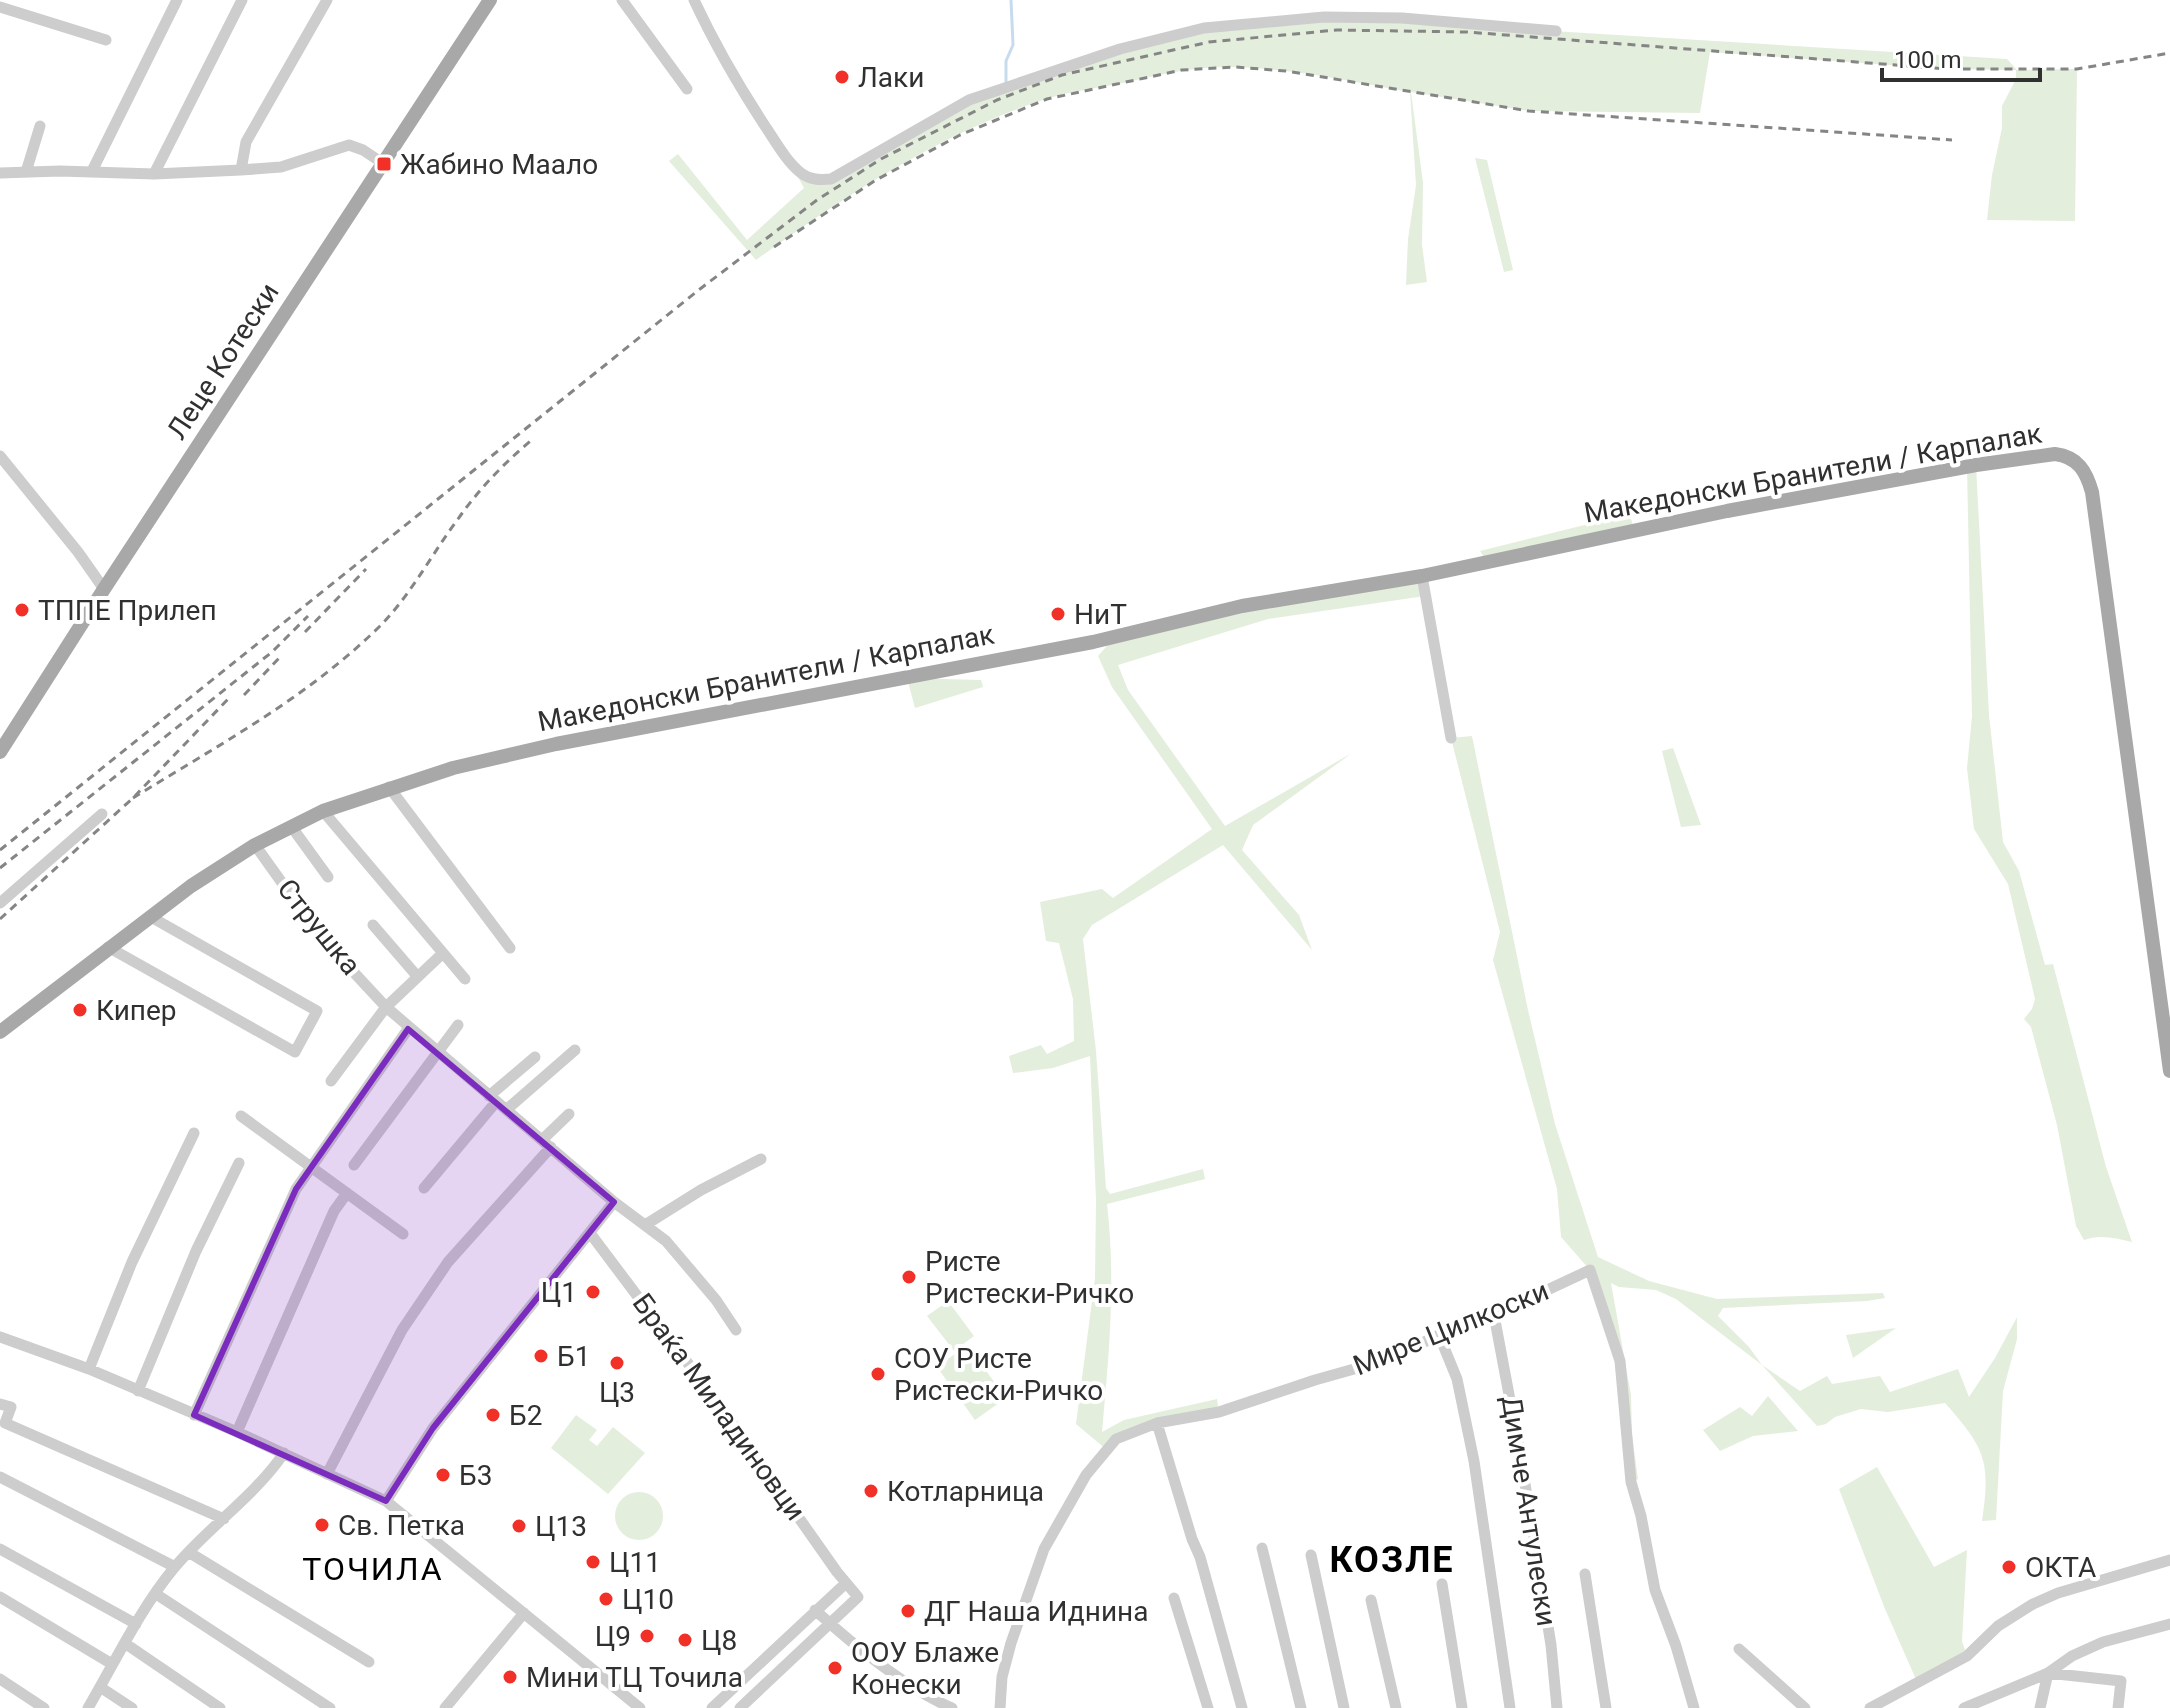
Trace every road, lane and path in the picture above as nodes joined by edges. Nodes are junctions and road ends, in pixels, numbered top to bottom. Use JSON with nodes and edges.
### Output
{"nodes":[{"id":1,"x":177,"y":0,"type":"edge"},
{"id":2,"x":242,"y":0,"type":"edge"},
{"id":3,"x":327,"y":0,"type":"edge"},
{"id":4,"x":490,"y":0,"type":"edge"},
{"id":5,"x":622,"y":0,"type":"edge"},
{"id":6,"x":694,"y":0,"type":"edge"},
{"id":7,"x":0,"y":7,"type":"edge"},
{"id":8,"x":1556,"y":31,"type":"dead end"},
{"id":9,"x":106,"y":40,"type":"dead end"},
{"id":10,"x":687,"y":89,"type":"dead end"},
{"id":11,"x":40,"y":126,"type":"dead end"},
{"id":12,"x":384,"y":164,"type":"junction"},
{"id":13,"x":241,"y":170,"type":"junction"},
{"id":14,"x":92,"y":171,"type":"junction"},
{"id":15,"x":26,"y":172,"type":"junction"},
{"id":16,"x":0,"y":173,"type":"edge"},
{"id":17,"x":154,"y":174,"type":"junction"},
{"id":18,"x":0,"y":456,"type":"edge"},
{"id":19,"x":1422,"y":576,"type":"junction"},
{"id":20,"x":104,"y":589,"type":"junction"},
{"id":21,"x":1451,"y":738,"type":"dead end"},
{"id":22,"x":0,"y":752,"type":"edge"},
{"id":23,"x":389,"y":787,"type":"junction"},
{"id":24,"x":323,"y":811,"type":"junction"},
{"id":25,"x":102,"y":814,"type":"dead end"},
{"id":26,"x":291,"y":826,"type":"junction"},
{"id":27,"x":255,"y":845,"type":"junction"},
{"id":28,"x":328,"y":877,"type":"dead end"},
{"id":29,"x":0,"y":903,"type":"edge"},
{"id":30,"x":151,"y":917,"type":"junction"},
{"id":31,"x":373,"y":925,"type":"dead end"},
{"id":32,"x":108,"y":947,"type":"junction"},
{"id":33,"x":510,"y":948,"type":"dead end"},
{"id":34,"x":443,"y":953,"type":"junction"},
{"id":35,"x":417,"y":976,"type":"junction"},
{"id":36,"x":465,"y":979,"type":"dead end"},
{"id":37,"x":386,"y":1007,"type":"junction"},
{"id":38,"x":458,"y":1025,"type":"dead end"},
{"id":39,"x":408,"y":1029,"type":"junction"},
{"id":40,"x":0,"y":1032,"type":"edge"},
{"id":41,"x":575,"y":1050,"type":"dead end"},
{"id":42,"x":436,"y":1051,"type":"junction"},
{"id":43,"x":535,"y":1057,"type":"dead end"},
{"id":44,"x":2170,"y":1071,"type":"edge"},
{"id":45,"x":331,"y":1081,"type":"dead end"},
{"id":46,"x":492,"y":1099,"type":"junction"},
{"id":47,"x":506,"y":1110,"type":"junction"},
{"id":48,"x":569,"y":1114,"type":"dead end"},
{"id":49,"x":241,"y":1116,"type":"dead end"},
{"id":50,"x":194,"y":1133,"type":"dead end"},
{"id":51,"x":547,"y":1143,"type":"junction"},
{"id":52,"x":761,"y":1159,"type":"dead end"},
{"id":53,"x":239,"y":1163,"type":"dead end"},
{"id":54,"x":354,"y":1165,"type":"dead end"},
{"id":55,"x":311,"y":1167,"type":"junction"},
{"id":56,"x":424,"y":1188,"type":"dead end"},
{"id":57,"x":347,"y":1193,"type":"junction"},
{"id":58,"x":614,"y":1202,"type":"junction"},
{"id":59,"x":645,"y":1225,"type":"junction"},
{"id":60,"x":590,"y":1233,"type":"junction"},
{"id":61,"x":403,"y":1234,"type":"dead end"},
{"id":62,"x":1494,"y":1315,"type":"junction"},
{"id":63,"x":736,"y":1330,"type":"dead end"},
{"id":64,"x":1439,"y":1335,"type":"junction"},
{"id":65,"x":0,"y":1337,"type":"edge"},
{"id":66,"x":89,"y":1369,"type":"junction"},
{"id":67,"x":138,"y":1391,"type":"junction"},
{"id":68,"x":0,"y":1404,"type":"edge"},
{"id":69,"x":194,"y":1415,"type":"junction"},
{"id":70,"x":1157,"y":1423,"type":"junction"},
{"id":71,"x":237,"y":1432,"type":"junction"},
{"id":72,"x":284,"y":1453,"type":"junction"},
{"id":73,"x":327,"y":1474,"type":"junction"},
{"id":74,"x":0,"y":1477,"type":"edge"},
{"id":75,"x":386,"y":1501,"type":"junction"},
{"id":76,"x":224,"y":1519,"type":"junction"},
{"id":77,"x":1262,"y":1548,"type":"dead end"},
{"id":78,"x":0,"y":1549,"type":"edge"},
{"id":79,"x":190,"y":1553,"type":"junction"},
{"id":80,"x":1311,"y":1555,"type":"dead end"},
{"id":81,"x":2170,"y":1560,"type":"edge"},
{"id":82,"x":175,"y":1567,"type":"junction"},
{"id":83,"x":1585,"y":1574,"type":"dead end"},
{"id":84,"x":846,"y":1583,"type":"junction"},
{"id":85,"x":1442,"y":1584,"type":"dead end"},
{"id":86,"x":156,"y":1594,"type":"junction"},
{"id":87,"x":0,"y":1597,"type":"edge"},
{"id":88,"x":1174,"y":1598,"type":"dead end"},
{"id":89,"x":1371,"y":1600,"type":"dead end"},
{"id":90,"x":815,"y":1610,"type":"junction"},
{"id":91,"x":524,"y":1613,"type":"junction"},
{"id":92,"x":136,"y":1624,"type":"junction"},
{"id":93,"x":830,"y":1624,"type":"junction"},
{"id":94,"x":2170,"y":1624,"type":"edge"},
{"id":95,"x":126,"y":1644,"type":"junction"},
{"id":96,"x":1739,"y":1649,"type":"dead end"},
{"id":97,"x":369,"y":1662,"type":"dead end"},
{"id":98,"x":112,"y":1664,"type":"junction"},
{"id":99,"x":2048,"y":1673,"type":"junction"},
{"id":100,"x":0,"y":1679,"type":"edge"},
{"id":101,"x":100,"y":1687,"type":"junction"},
{"id":102,"x":44,"y":1708,"type":"edge"},
{"id":103,"x":88,"y":1708,"type":"edge"},
{"id":104,"x":132,"y":1708,"type":"edge"},
{"id":105,"x":220,"y":1708,"type":"edge"},
{"id":106,"x":330,"y":1708,"type":"edge"},
{"id":107,"x":445,"y":1708,"type":"edge"},
{"id":108,"x":640,"y":1708,"type":"edge"},
{"id":109,"x":712,"y":1708,"type":"edge"},
{"id":110,"x":740,"y":1708,"type":"edge"},
{"id":111,"x":952,"y":1708,"type":"edge"},
{"id":112,"x":1000,"y":1708,"type":"edge"},
{"id":113,"x":1208,"y":1708,"type":"edge"},
{"id":114,"x":1242,"y":1708,"type":"edge"},
{"id":115,"x":1301,"y":1708,"type":"edge"},
{"id":116,"x":1344,"y":1708,"type":"edge"},
{"id":117,"x":1396,"y":1708,"type":"edge"},
{"id":118,"x":1462,"y":1708,"type":"edge"},
{"id":119,"x":1510,"y":1708,"type":"edge"},
{"id":120,"x":1557,"y":1708,"type":"edge"},
{"id":121,"x":1606,"y":1708,"type":"edge"},
{"id":122,"x":1694,"y":1708,"type":"edge"},
{"id":123,"x":1805,"y":1708,"type":"edge"},
{"id":124,"x":1870,"y":1708,"type":"edge"},
{"id":125,"x":1964,"y":1708,"type":"edge"},
{"id":126,"x":2040,"y":1708,"type":"edge"},
{"id":127,"x":2118,"y":1708,"type":"edge"}],
"edges":[{"from":1,"to":14,"type":"street"},
{"from":2,"to":17,"type":"street"},
{"from":3,"to":13,"type":"street"},
{"from":4,"to":12,"type":"main road","name":"Леце Котески"},
{"from":5,"to":10,"type":"street"},
{"from":6,"to":8,"type":"street"},
{"from":7,"to":9,"type":"street"},
{"from":11,"to":15,"type":"street"},
{"from":12,"to":13,"type":"street"},
{"from":12,"to":20,"type":"main road","name":"Леце Котески"},
{"from":13,"to":17,"type":"street"},
{"from":14,"to":15,"type":"street"},
{"from":14,"to":17,"type":"street"},
{"from":15,"to":16,"type":"street"},
{"from":18,"to":20,"type":"street"},
{"from":19,"to":21,"type":"street"},
{"from":19,"to":23,"type":"main road","name":"Македонски Бранители / Карпалак"},
{"from":19,"to":44,"type":"main road","name":"Македонски Бранители / Карпалак"},
{"from":20,"to":22,"type":"main road","name":"Леце Котески"},
{"from":23,"to":24,"type":"main road","name":"Македонски Бранители / Карпалак"},
{"from":23,"to":33,"type":"street"},
{"from":24,"to":26,"type":"main road","name":"Македонски Бранители / Карпалак"},
{"from":24,"to":34,"type":"street"},
{"from":25,"to":29,"type":"street"},
{"from":26,"to":27,"type":"main road","name":"Македонски Бранители / Карпалак"},
{"from":26,"to":28,"type":"street","name":"Струшка"},
{"from":27,"to":30,"type":"main road","name":"Македонски Бранители / Карпалак"},
{"from":27,"to":37,"type":"street","name":"Струшка"},
{"from":30,"to":32,"type":"main road","name":"Македонски Бранители / Карпалак"},
{"from":30,"to":32,"type":"street"},
{"from":31,"to":35,"type":"street","name":"Струшка"},
{"from":32,"to":40,"type":"main road","name":"Македонски Бранители / Карпалак"},
{"from":34,"to":35,"type":"street"},
{"from":34,"to":36,"type":"street"},
{"from":35,"to":37,"type":"street"},
{"from":37,"to":39,"type":"street","name":"Струшка"},
{"from":37,"to":45,"type":"street"},
{"from":38,"to":42,"type":"street"},
{"from":39,"to":42,"type":"street","name":"Струшка"},
{"from":39,"to":55,"type":"street"},
{"from":41,"to":47,"type":"street"},
{"from":42,"to":46,"type":"street","name":"Струшка"},
{"from":42,"to":54,"type":"street"},
{"from":43,"to":46,"type":"street"},
{"from":46,"to":47,"type":"street","name":"Струшка"},
{"from":46,"to":56,"type":"street"},
{"from":47,"to":51,"type":"street","name":"Струшка"},
{"from":48,"to":51,"type":"street"},
{"from":49,"to":55,"type":"street"},
{"from":50,"to":66,"type":"street"},
{"from":51,"to":58,"type":"street","name":"Струшка"},
{"from":51,"to":73,"type":"street"},
{"from":52,"to":59,"type":"street"},
{"from":53,"to":67,"type":"street"},
{"from":55,"to":57,"type":"street"},
{"from":55,"to":69,"type":"street"},
{"from":57,"to":61,"type":"street"},
{"from":57,"to":71,"type":"street"},
{"from":58,"to":59,"type":"street","name":"Струшка"},
{"from":58,"to":60,"type":"street"},
{"from":59,"to":63,"type":"street","name":"Струшка"},
{"from":60,"to":75,"type":"street"},
{"from":60,"to":84,"type":"street","name":"Браќа Миладиновци"},
{"from":62,"to":64,"type":"street","name":"Мире Цилкоски"},
{"from":62,"to":120,"type":"street","name":"Димче Антулески"},
{"from":62,"to":122,"type":"street","name":"Мире Цилкоски"},
{"from":64,"to":70,"type":"street","name":"Мире Цилкоски"},
{"from":64,"to":119,"type":"street","name":"Димче Антулески"},
{"from":65,"to":66,"type":"street"},
{"from":66,"to":67,"type":"street"},
{"from":67,"to":69,"type":"street"},
{"from":68,"to":76,"type":"street"},
{"from":69,"to":71,"type":"street"},
{"from":70,"to":112,"type":"street","name":"Мире Цилкоски"},
{"from":70,"to":114,"type":"street"},
{"from":71,"to":72,"type":"street"},
{"from":72,"to":73,"type":"street"},
{"from":72,"to":76,"type":"street"},
{"from":73,"to":75,"type":"street"},
{"from":74,"to":82,"type":"street"},
{"from":75,"to":91,"type":"street"},
{"from":76,"to":79,"type":"street"},
{"from":77,"to":115,"type":"street"},
{"from":78,"to":92,"type":"street"},
{"from":79,"to":82,"type":"street"},
{"from":79,"to":97,"type":"street"},
{"from":80,"to":116,"type":"street"},
{"from":81,"to":124,"type":"street"},
{"from":82,"to":86,"type":"street"},
{"from":83,"to":121,"type":"street","name":"Димче Антулески"},
{"from":84,"to":90,"type":"street"},
{"from":84,"to":93,"type":"street"},
{"from":85,"to":118,"type":"street"},
{"from":86,"to":92,"type":"street"},
{"from":86,"to":106,"type":"street"},
{"from":87,"to":98,"type":"street"},
{"from":88,"to":113,"type":"street"},
{"from":89,"to":117,"type":"street"},
{"from":90,"to":93,"type":"street"},
{"from":90,"to":109,"type":"street"},
{"from":91,"to":107,"type":"street"},
{"from":91,"to":108,"type":"street"},
{"from":92,"to":95,"type":"street"},
{"from":93,"to":110,"type":"street"},
{"from":93,"to":111,"type":"street"},
{"from":94,"to":99,"type":"street"},
{"from":95,"to":98,"type":"street"},
{"from":95,"to":105,"type":"street"},
{"from":96,"to":123,"type":"street"},
{"from":98,"to":101,"type":"street"},
{"from":99,"to":125,"type":"street"},
{"from":99,"to":126,"type":"street"},
{"from":99,"to":127,"type":"street"},
{"from":100,"to":102,"type":"street"},
{"from":101,"to":103,"type":"street"},
{"from":101,"to":104,"type":"street"}]}
